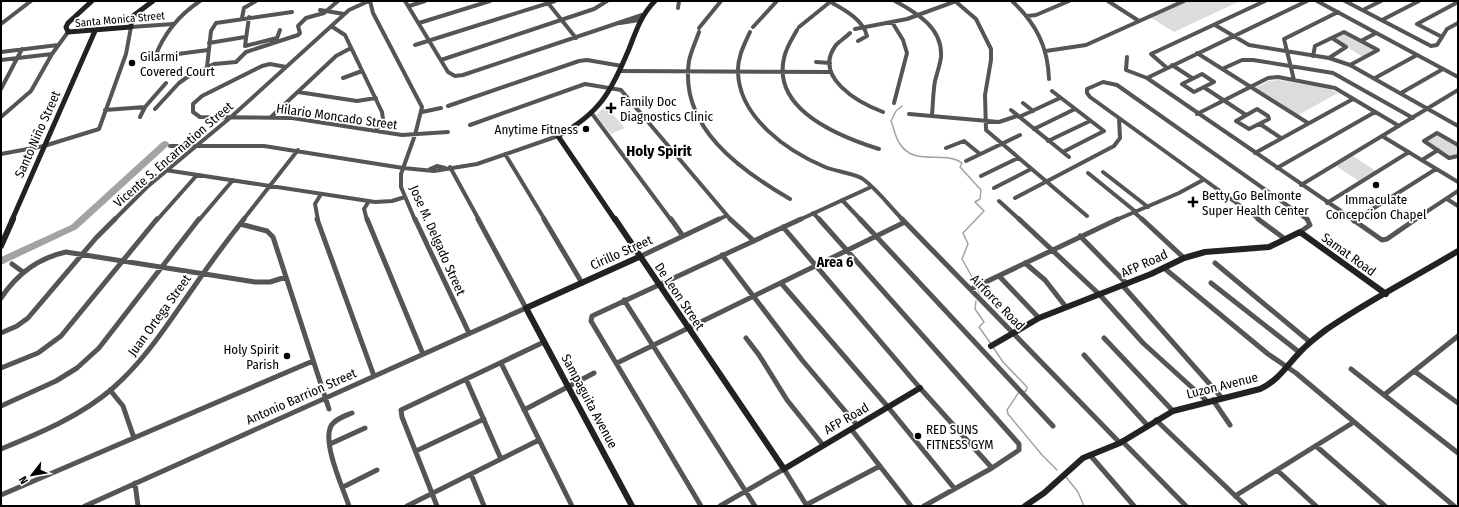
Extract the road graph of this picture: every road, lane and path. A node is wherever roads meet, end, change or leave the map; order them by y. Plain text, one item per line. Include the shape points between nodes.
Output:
1 (31, 1) edge
2 (92, 1) edge
3 (153, 1) edge
4 (198, 1) edge
5 (256, 1) edge
6 (338, 1) edge
7 (370, 1) edge
8 (406, 1) edge
9 (425, 1) edge
10 (490, 1) edge
11 (555, 1) edge
12 (608, 1) edge
13 (655, 1) edge
14 (679, 1) edge
15 (721, 1) edge
16 (777, 1) edge
17 (830, 1) edge
18 (895, 1) edge
19 (955, 1) edge
20 (1012, 1) edge
21 (1069, 1) edge
22 (1108, 1) edge
23 (1184, 1) edge
24 (1265, 1) edge
25 (1307, 1) edge
26 (1317, 1) edge
27 (1345, 1) edge
28 (1380, 1) edge
29 (1419, 1) edge
30 (1458, 2) edge
31 (548, 3) junction
32 (408, 6) junction
33 (678, 8) dead end
34 (320, 10) dead end
35 (1363, 10) junction
36 (326, 11) junction
37 (292, 12) dead end
38 (1338, 12) junction
39 (344, 14) junction
40 (642, 15) junction
41 (920, 15) junction
42 (1027, 16) junction
43 (249, 17) junction
44 (242, 18) junction
45 (562, 20) junction
46 (639, 20) junction
47 (1382, 20) junction
48 (1139, 21) junction
49 (892, 22) junction
50 (419, 23) junction
51 (620, 23) junction
52 (1, 24) edge
53 (173, 24) junction
54 (1215, 24) junction
55 (1457, 25) edge
56 (331, 26) junction
57 (131, 27) junction
58 (753, 27) dead end
59 (864, 28) junction
60 (855, 29) dead end
61 (280, 30) dead end
62 (95, 31) junction
63 (68, 32) junction
64 (750, 32) dead end
65 (850, 33) dead end
66 (1376, 33) junction
67 (1234, 36) junction
68 (245, 37) junction
69 (576, 38) junction
70 (1332, 38) junction
71 (1442, 38) junction
72 (430, 41) junction
73 (858, 41) dead end
74 (1361, 41) junction
75 (209, 43) junction
76 (58, 45) junction
77 (415, 45) dead end
78 (351, 48) junction
79 (22, 49) junction
80 (208, 50) junction
81 (1, 52) edge
82 (1046, 52) junction
83 (1287, 52) junction
84 (1197, 53) junction
85 (52, 54) junction
86 (1417, 55) junction
87 (1313, 56) junction
88 (1127, 57) dead end
89 (18, 58) junction
90 (1329, 58) junction
91 (1, 60) edge
92 (441, 60) junction
93 (816, 62) dead end
94 (830, 63) junction
95 (1290, 65) junction
96 (1350, 65) junction
97 (1172, 66) junction
98 (286, 67) junction
99 (207, 68) junction
100 (621, 68) junction
101 (1167, 68) junction
102 (1222, 69) junction
103 (1443, 69) junction
104 (362, 71) junction
105 (687, 71) junction
106 (738, 71) junction
107 (783, 72) junction
108 (831, 72) junction
109 (1458, 77) edge
110 (343, 78) dead end
111 (1146, 78) junction
112 (1192, 78) junction
113 (1375, 78) junction
114 (1049, 79) dead end
115 (6, 80) junction
116 (1294, 80) junction
117 (1, 81) edge
118 (166, 83) dead end
119 (612, 88) junction
120 (1205, 88) junction
121 (1251, 88) junction
122 (1, 89) edge
123 (1458, 90) edge
124 (298, 92) junction
125 (1052, 92) dead end
126 (1401, 93) junction
127 (376, 98) junction
128 (1060, 98) junction
129 (1353, 99) junction
130 (1225, 101) junction
131 (894, 103) dead end
132 (1022, 103) dead end
133 (448, 106) dead end
134 (145, 107) junction
135 (441, 108) dead end
136 (155, 109) dead end
137 (1075, 109) junction
138 (1427, 109) junction
139 (105, 110) junction
140 (1011, 110) dead end
141 (1033, 111) junction
142 (422, 112) junction
143 (883, 112) dead end
144 (1375, 112) junction
145 (909, 114) dead end
146 (1197, 114) junction
147 (592, 115) junction
148 (932, 115) junction
149 (1246, 115) junction
150 (271, 116) junction
151 (1018, 116) junction
152 (1, 117) edge
153 (140, 117) dead end
154 (231, 117) junction
155 (1118, 118) junction
156 (1413, 118) junction
157 (985, 120) junction
158 (1090, 121) junction
159 (1260, 124) junction
160 (1308, 124) junction
161 (470, 125) dead end
162 (1399, 126) junction
163 (1458, 126) edge
164 (1034, 129) junction
165 (376, 131) junction
166 (448, 132) dead end
167 (415, 135) junction
168 (1020, 135) dead end
169 (558, 136) junction
170 (1382, 136) junction
171 (1282, 138) junction
172 (1458, 138) edge
173 (1048, 141) junction
174 (1452, 141) junction
175 (1002, 144) junction
176 (1458, 145) edge
177 (44, 146) junction
178 (170, 146) dead end
179 (198, 146) junction
180 (946, 148) dead end
181 (298, 150) junction
182 (879, 150) dead end
183 (1438, 150) junction
184 (1063, 152) junction
185 (1409, 152) junction
186 (1255, 153) junction
187 (1, 154) edge
188 (505, 154) junction
189 (980, 154) junction
190 (1458, 156) edge
191 (1069, 157) dead end
192 (1018, 158) junction
193 (1422, 160) junction
194 (966, 161) dead end
195 (403, 168) junction
196 (447, 168) junction
197 (1277, 168) junction
198 (1031, 169) junction
199 (1436, 169) junction
200 (165, 170) junction
201 (1103, 172) dead end
202 (1088, 173) dead end
203 (197, 174) junction
204 (981, 176) dead end
205 (233, 180) junction
206 (1203, 180) junction
207 (1046, 182) junction
208 (1458, 182) edge
209 (1301, 185) junction
210 (270, 186) junction
211 (871, 187) junction
212 (994, 188) dead end
213 (1458, 191) edge
214 (321, 194) junction
215 (405, 197) junction
216 (1015, 198) dead end
217 (790, 199) dead end
218 (1447, 199) junction
219 (842, 200) junction
220 (369, 201) junction
221 (998, 201) dead end
222 (1327, 203) junction
223 (1458, 206) edge
224 (1148, 207) junction
225 (1135, 212) junction
226 (813, 213) junction
227 (726, 216) junction
228 (1087, 216) dead end
229 (1354, 221) junction
230 (905, 222) junction
231 (240, 224) junction
232 (783, 227) junction
233 (1300, 232) junction
234 (683, 236) junction
235 (876, 236) junction
236 (1080, 236) junction
237 (1285, 239) junction
238 (754, 241) junction
239 (1, 246) edge
240 (846, 250) junction
241 (1051, 250) junction
242 (1458, 252) edge
243 (84, 254) junction
244 (722, 255) junction
245 (639, 257) junction
246 (1184, 258) junction
247 (122, 261) junction
248 (1025, 263) junction
249 (12, 264) dead end
250 (1215, 264) dead end
251 (816, 265) junction
252 (163, 267) junction
253 (1164, 268) junction
254 (23, 272) junction
255 (203, 274) junction
256 (999, 276) junction
257 (286, 277) junction
258 (582, 283) junction
259 (781, 283) junction
260 (1211, 283) dead end
261 (658, 285) junction
262 (1125, 285) junction
263 (973, 288) junction
264 (1386, 294) junction
265 (755, 295) junction
266 (1100, 295) junction
267 (1, 298) edge
268 (624, 300) junction
269 (1066, 307) junction
270 (526, 308) junction
271 (1039, 318) junction
272 (688, 328) junction
273 (1, 333) edge
274 (469, 333) junction
275 (1013, 333) junction
276 (1458, 336) edge
277 (746, 338) dead end
278 (1104, 338) dead end
279 (544, 342) junction
280 (1310, 342) junction
281 (653, 345) junction
282 (991, 346) dead end
283 (1299, 352) junction
284 (423, 354) junction
285 (1084, 356) dead end
286 (313, 361) junction
287 (501, 363) junction
288 (617, 363) junction
289 (1287, 367) junction
290 (1, 368) edge
291 (1352, 369) dead end
292 (1414, 370) junction
293 (594, 373) dead end
294 (374, 376) junction
295 (466, 379) junction
296 (566, 388) junction
297 (920, 388) junction
298 (110, 390) junction
299 (1384, 395) junction
300 (325, 398) junction
301 (1222, 398) junction
302 (1211, 401) junction
303 (1458, 404) edge
304 (1, 406) edge
305 (888, 407) junction
306 (328, 409) dead end
307 (524, 410) junction
308 (1173, 411) junction
309 (352, 413) dead end
310 (484, 419) junction
311 (1156, 420) junction
312 (1354, 422) junction
313 (1230, 425) dead end
314 (1053, 426) dead end
315 (1148, 426) junction
316 (854, 427) junction
317 (365, 428) dead end
318 (134, 438) junction
319 (539, 440) junction
320 (1121, 442) junction
321 (330, 444) junction
322 (822, 445) junction
323 (1316, 446) junction
324 (1, 449) edge
325 (416, 452) junction
326 (1458, 454) edge
327 (1090, 455) junction
328 (501, 459) junction
329 (880, 466) junction
330 (992, 468) junction
331 (784, 469) junction
332 (377, 470) dead end
333 (1277, 470) junction
334 (471, 474) junction
335 (135, 483) junction
336 (343, 486) junction
337 (954, 488) junction
338 (745, 491) junction
339 (432, 494) junction
340 (1, 495) edge
341 (1235, 496) junction
342 (807, 505) edge
343 (85, 506) edge
344 (138, 506) edge
345 (349, 506) edge
346 (407, 506) edge
347 (437, 506) edge
348 (484, 506) edge
349 (572, 506) edge
350 (632, 506) edge
351 (701, 506) edge
352 (720, 506) edge
353 (755, 506) edge
354 (912, 506) edge
355 (924, 506) edge
356 (1025, 506) edge
357 (1134, 506) edge
358 (1186, 506) edge
359 (1246, 506) edge
360 (1316, 506) edge
361 (1385, 506) edge
362 (1454, 506) edge

1 - 52 street
2 - 63 main road via 68,23
3 - 57 main road via 133,16
4 - 53 street
5 - 44 street via 244,8
6 - 36 street
7 - 39 street, Vicente S. Encarnation Street via 355,6
7 - 142 street via 373,13 421,103
8 - 32 street
9 - 32 street
10 - 50 street
11 - 31 street
12 - 45 street via 594,9
13 - 40 main road
14 - 33 street
15 - 105 street via 699,30
16 - 58 street
17 - 59 street
17 - 107 street via 798,28 786,48
18 - 41 street
19 - 41 street
19 - 157 street via 976,19 991,49 985,95
20 - 42 street
21 - 42 street via 1036,15
22 - 48 street
23 - 48 street
24 - 54 street
25 - 67 street
26 - 38 street
27 - 35 street
28 - 35 street
29 - 47 street
30 - 71 street via 1417,24
31 - 45 street
31 - 72 street
32 - 50 street
34 - 36 street
35 - 47 street
36 - 39 street
36 - 99 street via 303,20 298,26 298,35 244,53 235,62 216,64
37 - 43 street
38 - 66 street
38 - 83 street via 1284,39
39 - 56 street, Vicente S. Encarnation Street
40 - 46 main road
40 - 51 street
41 - 49 street
41 - 148 street via 934,28 941,46 942,55 935,84
42 - 82 street via 1041,38
43 - 44 street
43 - 68 street
44 - 75 street via 216,23 212,28
45 - 69 street
45 - 92 street
46 - 51 street
46 - 100 main road
47 - 71 street via 1434,46
48 - 82 street via 1086,45
49 - 59 street
49 - 131 street via 903,40 907,53
50 - 72 street
51 - 69 street
53 - 57 street, Santa Monica Street
53 - 80 street via 157,49 155,57
54 - 67 street
54 - 101 street via 1151,54
55 - 71 street via 1447,29
56 - 78 street via 343,32
56 - 98 street, Vicente S. Encarnation Street
57 - 62 main road, Santa Monica Street
57 - 139 street via 126,54
59 - 60 street
59 - 73 street via 867,36
61 - 68 street via 277,38 245,46
62 - 63 main road, Santa Monica Street
62 - 177 main road, Santo Niño Street
63 - 76 street
64 - 106 street via 741,50
65 - 94 street via 834,48
66 - 74 street
66 - 86 street
67 - 83 street via 1249,44
67 - 84 street
68 - 75 street
69 - 92 street via 463,75 455,76 448,72
70 - 74 street via 1344,32
70 - 87 street via 1315,46
70 - 90 street via 1346,47
72 - 77 street
72 - 92 street
74 - 96 street via 1378,50
75 - 80 street
76 - 79 street
76 - 85 street
78 - 104 street
78 - 124 street via 336,56
79 - 81 street
79 - 89 street
80 - 99 street
82 - 114 street
83 - 87 street
83 - 95 street
84 - 97 street
84 - 102 street
85 - 89 street
85 - 152 street via 31,90
86 - 103 street
86 - 113 street
87 - 90 street
88 - 111 street via 1126,70
89 - 91 street
89 - 115 street
90 - 96 street
93 - 94 street
94 - 108 street
95 - 102 street via 1247,60
95 - 116 street
95 - 156 street via 1333,73
96 - 113 street
97 - 101 street
97 - 112 street
98 - 154 street, Vicente S. Encarnation Street
98 - 154 street, Hilario Moncado Street via 265,65 202,96 192,108 200,117
99 - 136 street via 181,81
100 - 105 street
100 - 119 main road
100 - 133 street via 587,60 579,61
101 - 111 street
102 - 121 street
103 - 109 street
103 - 126 street
104 - 110 street
104 - 127 street
105 - 106 street
105 - 217 street via 691,101 697,116 717,146 748,175
106 - 107 street
106 - 211 street, Airforce Road via 746,103 771,133 810,160 837,172 860,177
107 - 108 street
107 - 182 street via 792,96 814,120 847,139
108 - 143 street via 849,96
111 - 146 street
112 - 120 street via 1202,74 1214,82
112 - 120 street via 1182,85 1194,92
113 - 126 street
115 - 117 street
115 - 122 street
116 - 121 street via 1268,78
116 - 129 street via 1333,87
118 - 134 street
119 - 147 main road
119 - 161 street via 583,85
119 - 227 street via 624,92
120 - 130 street
121 - 130 street
121 - 160 street
123 - 138 street
124 - 127 street via 357,101
124 - 150 street
125 - 128 street
126 - 138 street
127 - 165 street via 383,119
128 - 137 street
128 - 141 street
129 - 144 street
129 - 160 street
130 - 146 street
130 - 149 street
132 - 141 street
134 - 139 street
134 - 153 street
135 - 142 street
137 - 158 street
137 - 164 street
138 - 156 street
138 - 163 street
139 - 177 street via 99,129
140 - 151 street
141 - 151 street
142 - 167 street, Jose M. Delgado Street
144 - 162 street
144 - 197 street
145 - 148 street
146 - 186 street
147 - 169 main road
147 - 234 street
148 - 157 street
149 - 159 street via 1236,121 1249,129
149 - 159 street via 1257,109 1268,116 1269,119
150 - 154 street, Hilario Moncado Street
150 - 165 street, Hilario Moncado Street
151 - 157 street via 1003,122
151 - 164 street
154 - 179 street, Vicente S. Encarnation Street
155 - 206 street
155 - 207 street via 1120,138 1117,144
155 - 233 street, AFP Road via 1087,93 1087,89 1103,82 1116,85 1311,223
156 - 162 street
157 - 175 street via 986,130
158 - 173 street
158 - 184 street via 1104,132
159 - 171 street
160 - 171 street
162 - 170 street
164 - 173 street
165 - 167 street, Hilario Moncado Street
166 - 167 street, Hilario Moncado Street
167 - 195 street, Jose M. Delgado Street
168 - 175 street
169 - 188 street
169 - 245 main road, De Leon Street
170 - 185 street
170 - 209 street
171 - 186 street
172 - 174 street
173 - 184 street
174 - 176 street
174 - 183 street via 1437,134 1424,141
175 - 189 street
175 - 192 street
177 - 187 street
177 - 239 main road, Santo Niño Street
178 - 179 street
179 - 181 street via 250,145
179 - 200 street, Vicente S. Encarnation Street
180 - 189 street via 964,141
181 - 195 street
181 - 210 street, Juan Ortega Street
183 - 190 street via 1452,159
183 - 193 street
184 - 191 street
185 - 193 street
185 - 222 street
186 - 197 street
188 - 196 street via 474,164
188 - 258 street
189 - 194 street
192 - 198 street
192 - 204 street
193 - 199 street
195 - 196 street via 436,171
195 - 215 street, Jose M. Delgado Street via 400,181
196 - 270 street
197 - 209 street
198 - 207 street
198 - 212 street
199 - 208 street
199 - 229 street
200 - 203 street
200 - 243 street, Vicente S. Encarnation Street via 110,223
201 - 224 street
202 - 225 street
203 - 205 street
203 - 247 street
205 - 210 street
205 - 252 street
206 - 224 street
206 - 237 street
207 - 216 street
207 - 228 street
209 - 222 street
210 - 214 street
210 - 231 street, Juan Ortega Street
211 - 219 street
211 - 230 street, Airforce Road
213 - 218 street
214 - 220 street
214 - 294 street via 316,204 316,216
215 - 220 street via 385,202
215 - 274 street, Jose M. Delgado Street
218 - 223 street
218 - 229 street via 1387,239 1382,240
219 - 226 street
219 - 235 street
220 - 284 street via 364,209 365,214
221 - 241 street
222 - 229 street
224 - 225 street
225 - 236 street
225 - 246 street
226 - 232 street
226 - 240 street
227 - 234 street, Cirillo Street
227 - 238 street
230 - 235 street
230 - 263 street, Airforce Road
231 - 255 street, Juan Ortega Street
231 - 257 street via 271,234
232 - 238 street
232 - 251 street
233 - 237 main road, AFP Road
233 - 264 main road, Samat Road
234 - 245 street, Cirillo Street
235 - 240 street
235 - 314 street
236 - 241 street
236 - 262 street
237 - 246 main road, AFP Road via 1265,247 1204,252
238 - 244 street
240 - 251 street
240 - 330 street via 1019,444 1016,452
241 - 248 street
241 - 266 street
242 - 264 main road, Luzon Avenue
243 - 247 street
243 - 254 street via 61,253
243 - 273 street, Vicente S. Encarnation Street via 28,318
244 - 261 street
244 - 265 street
245 - 258 main road, Cirillo Street
245 - 261 main road, De Leon Street
246 - 253 main road, AFP Road
247 - 252 street
247 - 290 street via 55,342 33,355
248 - 256 street
248 - 269 street via 1044,280
249 - 254 street
250 - 280 street
251 - 259 street
251 - 297 street
252 - 255 street
252 - 304 street via 87,360 56,381
253 - 262 main road, AFP Road
253 - 289 street
254 - 267 street
255 - 257 street via 263,282
255 - 298 street, Juan Ortega Street via 144,357
256 - 263 street
256 - 271 street
257 - 286 street
258 - 270 main road, Cirillo Street
259 - 265 street
259 - 305 street
260 - 283 street
261 - 268 street
261 - 272 main road, De Leon Street
262 - 266 main road, AFP Road
262 - 301 street
263 - 275 street, Airforce Road
264 - 280 main road, Luzon Avenue
265 - 272 street
265 - 316 street
266 - 269 main road, AFP Road
266 - 302 street via 1143,343
268 - 281 street
268 - 288 street via 592,316 591,321
269 - 271 main road, AFP Road
270 - 274 street, Antonio Barrion Street
270 - 279 main road, Sampaguita Avenue
271 - 275 main road, AFP Road
272 - 281 street
272 - 331 main road, De Leon Street
274 - 284 street, Antonio Barrion Street
275 - 282 main road, AFP Road
275 - 320 street, Airforce Road
276 - 292 street
277 - 322 street via 787,400
278 - 308 street
279 - 287 street
279 - 296 main road, Sampaguita Avenue
280 - 283 main road, Luzon Avenue
281 - 288 street
281 - 338 street
283 - 289 main road, Luzon Avenue
284 - 294 street, Antonio Barrion Street
285 - 315 street
286 - 300 street
286 - 318 street
287 - 295 street
287 - 307 street
288 - 351 street
289 - 301 main road, Luzon Avenue via 1278,379 1265,387
289 - 312 street
291 - 299 street
292 - 299 street
292 - 303 street
293 - 296 street
294 - 300 street, Antonio Barrion Street
295 - 310 street
295 - 325 street via 401,411
296 - 307 street
296 - 350 main road, Sampaguita Avenue
297 - 305 main road, AFP Road
297 - 330 street
298 - 318 street via 123,406
298 - 324 street, Juan Ortega Street via 63,421
299 - 326 street
300 - 306 street
300 - 335 street, Antonio Barrion Street
301 - 302 main road, Luzon Avenue
302 - 308 main road, Luzon Avenue
302 - 313 street
305 - 316 main road, AFP Road
305 - 337 street
307 - 319 street
308 - 311 main road, Luzon Avenue
309 - 321 street via 337,420 330,427
310 - 325 street
310 - 328 street
311 - 315 main road, Luzon Avenue
311 - 341 street
312 - 323 street
312 - 362 street
315 - 320 main road, Luzon Avenue
316 - 322 main road, AFP Road
316 - 329 street
317 - 321 street
318 - 340 street
319 - 328 street
319 - 349 street
320 - 327 main road, Luzon Avenue
320 - 358 street, Airforce Road
321 - 336 street
322 - 331 main road, AFP Road
323 - 333 street
323 - 361 street
325 - 339 street
327 - 356 main road, Luzon Avenue
327 - 357 street
328 - 334 street
329 - 342 street
329 - 354 street
330 - 337 street
331 - 338 street
331 - 342 street
332 - 336 street
333 - 341 street
333 - 360 street
334 - 339 street
334 - 348 street
335 - 343 street, Antonio Barrion Street
335 - 344 street
336 - 345 street
337 - 355 street
338 - 352 street
338 - 353 street
339 - 346 street
339 - 347 street
341 - 359 street

